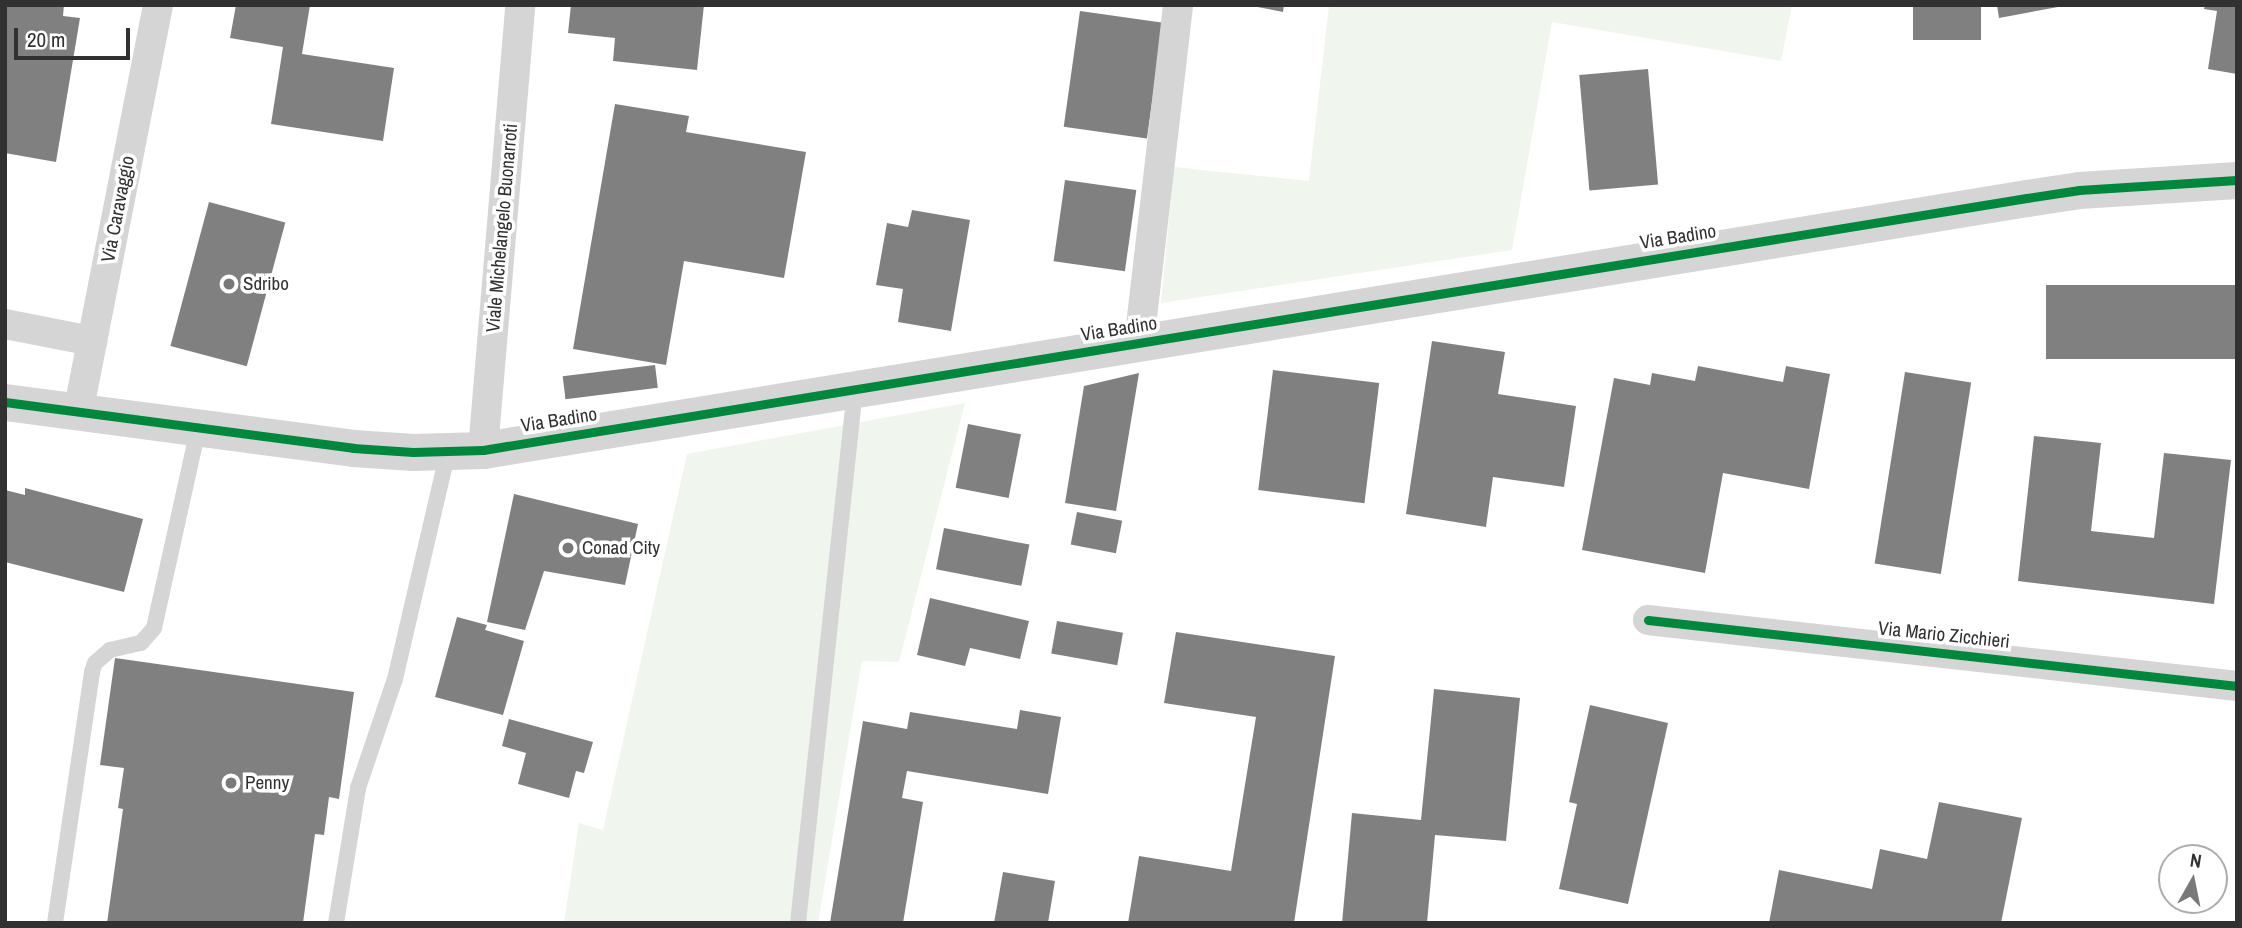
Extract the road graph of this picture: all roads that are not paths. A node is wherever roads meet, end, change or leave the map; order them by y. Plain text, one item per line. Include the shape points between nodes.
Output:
1 (158, 5) edge
2 (520, 5) edge
3 (1178, 5) edge
4 (2237, 180) edge
5 (5, 324) edge
6 (92, 341) junction
7 (1139, 343) junction
8 (855, 390) junction
9 (5, 402) edge
10 (78, 413) junction
11 (198, 430) junction
12 (466, 451) junction
13 (1648, 620) dead end
14 (2237, 686) edge
15 (55, 923) edge
16 (337, 923) edge
17 (798, 923) edge

1 - 6 street, Via Caravaggio
2 - 12 street, Viale Michelangelo Buonarroti
3 - 7 street
4 - 7 street, Via Badino via 2080,190
5 - 6 street
6 - 10 street, Via Caravaggio
7 - 8 street, Via Badino
8 - 12 street, Via Badino
8 - 17 lane
9 - 10 street, Via Badino
10 - 11 street, Via Badino
11 - 12 street, Via Badino via 374,450
11 - 15 lane via 154,628 141,643 110,650 92,672
12 - 16 lane via 358,788
13 - 14 street, Via Mario Zicchieri

